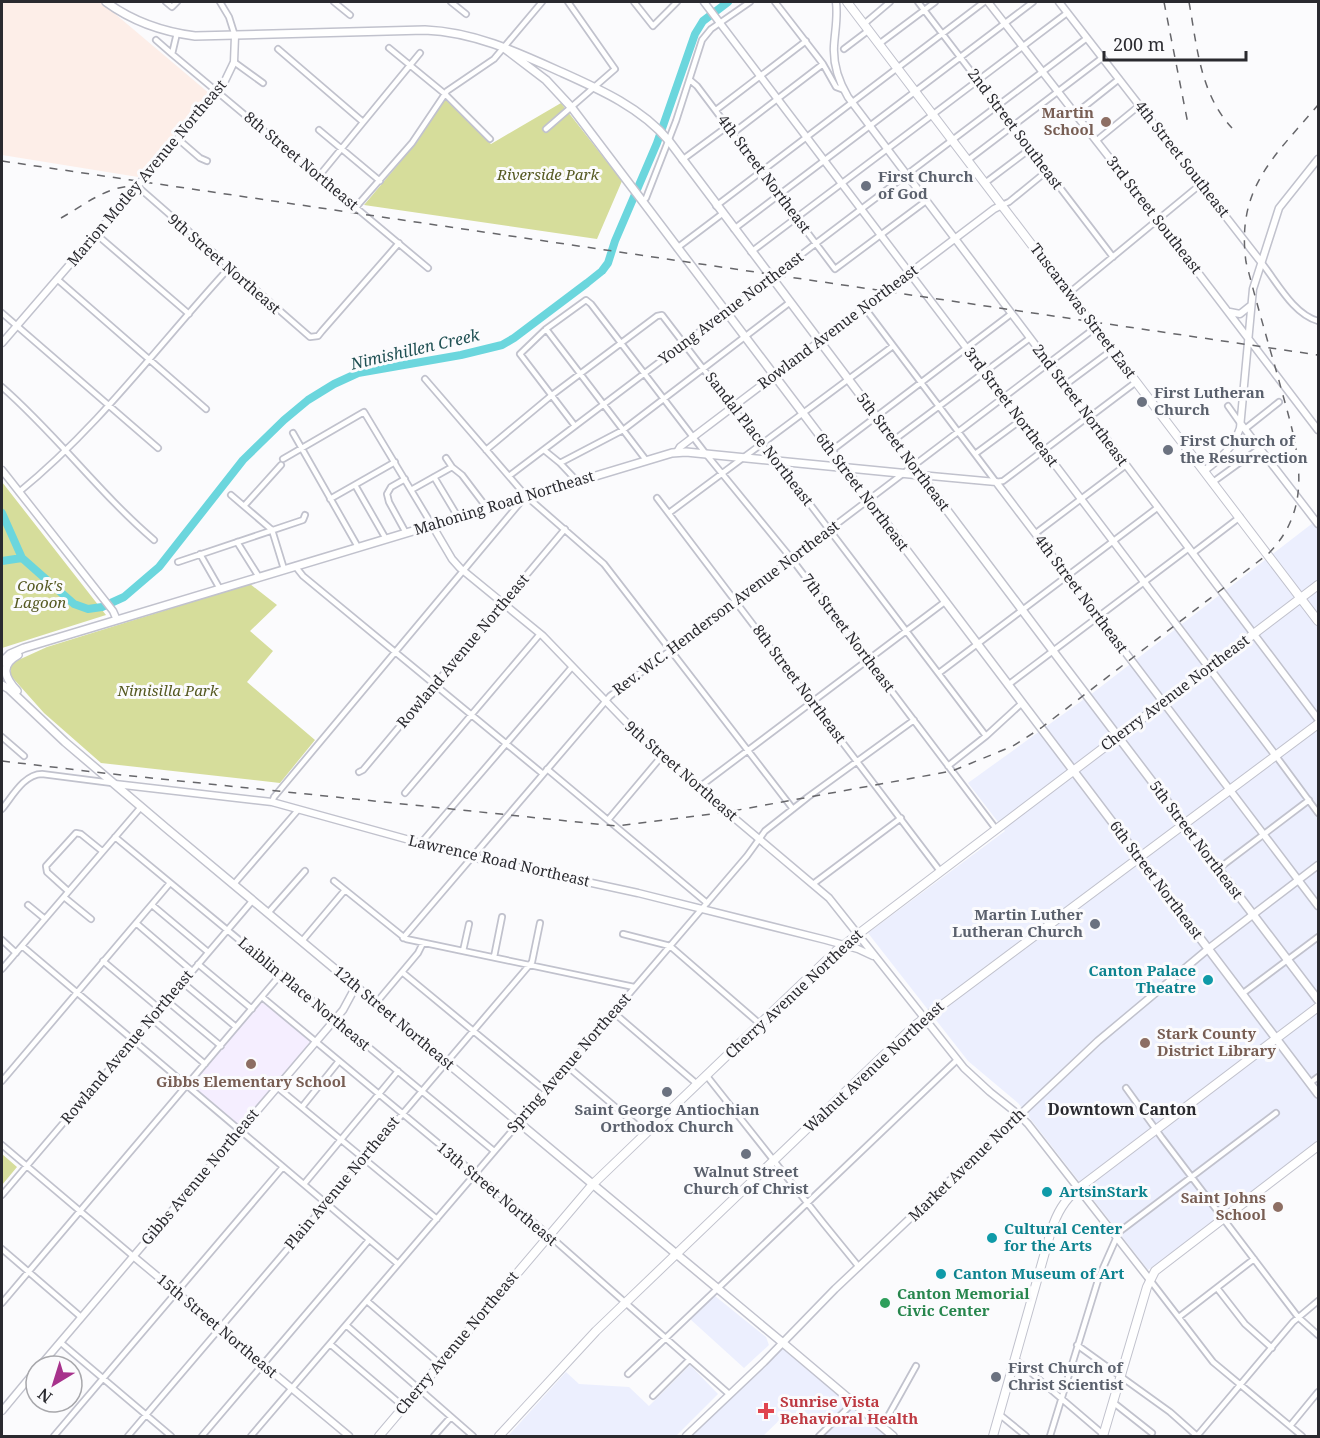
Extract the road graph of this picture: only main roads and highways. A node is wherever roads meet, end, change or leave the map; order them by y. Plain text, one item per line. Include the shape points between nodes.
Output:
1 (106, 2) edge
2 (848, 2) edge
3 (504, 48) junction
4 (843, 467) junction
5 (920, 475) junction
6 (1318, 585) edge
7 (1301, 598) junction
8 (1318, 621) edge
9 (48, 641) junction
10 (24, 648) junction
11 (2, 652) edge
12 (2, 662) edge
13 (2, 675) edge
14 (2, 685) edge
15 (9, 689) junction
16 (37, 716) junction
17 (1318, 724) edge
18 (1118, 736) junction
19 (1073, 770) junction
20 (1184, 825) junction
21 (1139, 857) junction
22 (1318, 1000) edge
23 (1318, 1007) edge
24 (1276, 1039) junction
25 (1318, 1094) edge
26 (1318, 1146) edge
27 (593, 1184) junction
28 (676, 1253) junction
29 (1104, 1436) edge
30 (379, 1437) edge
31 (499, 1437) edge
32 (893, 1437) edge
33 (993, 1437) edge

1 - 3 main road via 144,23 177,33 235,36 429,30 468,35
2 - 7 main road, Tuscarawas Street East
3 - 4 main road, 6th Street Northeast via 546,80 572,108
3 - 5 main road, 5th Street Northeast via 594,87 652,124
4 - 5 main road, Mahoning Road Northeast
4 - 9 main road, Mahoning Road Northeast via 677,452
4 - 19 main road, 6th Street Northeast
5 - 18 main road, 5th Street Northeast
6 - 7 main road, Cherry Avenue Northeast
7 - 8 main road, Tuscarawas Street East
7 - 18 main road, Cherry Avenue Northeast
9 - 10 main road, Mahoning Road Northeast
9 - 16 main road via 11,658 5,669 10,683
10 - 11 main road, Mahoning Road Northeast
10 - 12 main road, Mahoning Road Northeast
13 - 15 main road, 12th Street Northeast
14 - 15 main road, 12th Street Northeast
15 - 16 main road, 12th Street Northeast
16 - 27 main road, 12th Street Northeast
17 - 20 main road, Walnut Avenue Northeast
18 - 19 main road, Cherry Avenue Northeast
18 - 20 main road, 5th Street Northeast
19 - 21 main road, 6th Street Northeast
19 - 27 main road, Cherry Avenue Northeast via 844,945
20 - 21 main road, Walnut Avenue Northeast
20 - 22 main road, 5th Street Northeast
21 - 24 main road, 6th Street Northeast
21 - 28 main road, Walnut Avenue Northeast via 924,1018
23 - 24 main road
24 - 25 main road, 6th Street Northeast
24 - 33 main road via 1064,1202 1056,1217
26 - 29 main road via 1160,1266 1150,1280
27 - 28 main road, 12th Street Northeast
27 - 30 main road, Cherry Avenue Northeast
28 - 31 main road, Walnut Avenue Northeast via 573,1354
28 - 32 main road, 12th Street Northeast

